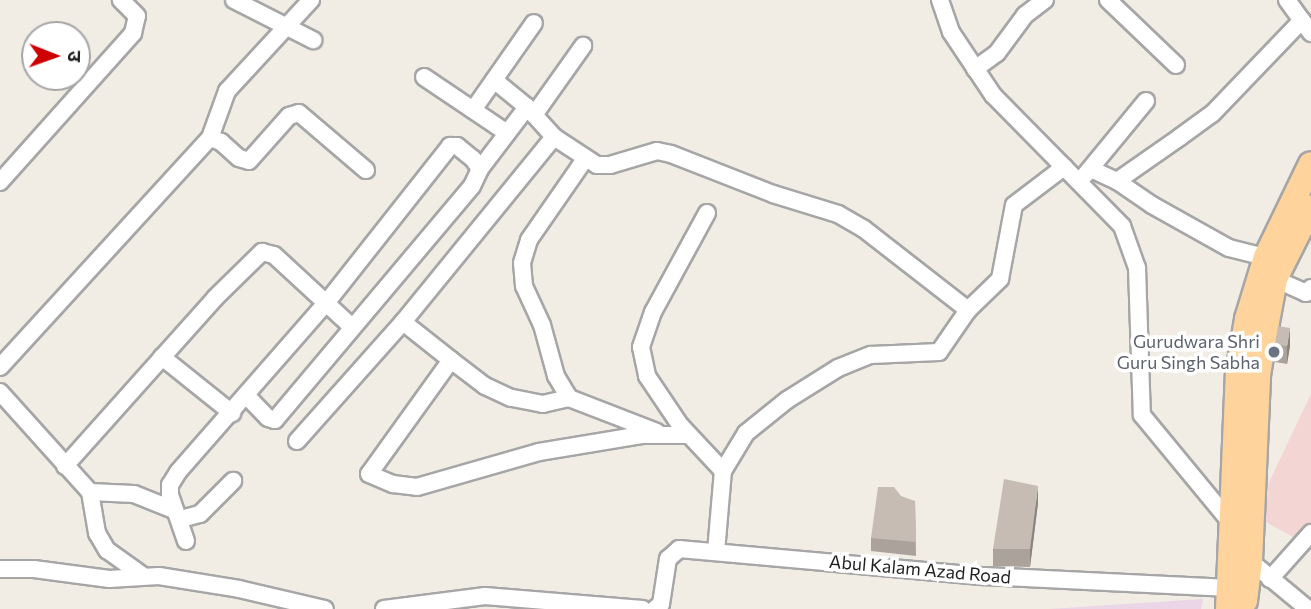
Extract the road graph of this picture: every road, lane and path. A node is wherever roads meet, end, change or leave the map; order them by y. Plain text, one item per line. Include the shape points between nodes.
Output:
1 (121, 0) edge
2 (234, 0) edge
3 (311, 0) edge
4 (940, 0) edge
5 (1045, 0) edge
6 (1108, 0) edge
7 (1287, 0) edge
8 (534, 23) dead end
9 (1307, 27) edge
10 (287, 28) junction
11 (313, 40) dead end
12 (583, 46) dead end
13 (1176, 65) dead end
14 (975, 69) junction
15 (424, 77) dead end
16 (494, 80) junction
17 (1146, 101) dead end
18 (473, 110) junction
19 (530, 111) junction
20 (507, 133) junction
21 (554, 137) junction
22 (210, 138) junction
23 (584, 159) junction
24 (1311, 164) edge
25 (1064, 167) junction
26 (480, 169) junction
27 (1091, 169) junction
28 (366, 170) dead end
29 (1117, 181) junction
30 (0, 182) edge
31 (1079, 183) junction
32 (1311, 207) edge
33 (707, 213) dead end
34 (1271, 268) junction
35 (1309, 293) edge
36 (327, 302) junction
37 (968, 310) junction
38 (403, 322) junction
39 (352, 327) junction
40 (162, 357) junction
41 (451, 360) junction
42 (0, 367) edge
43 (0, 392) edge
44 (247, 396) junction
45 (569, 398) junction
46 (232, 413) junction
47 (659, 433) junction
48 (688, 435) junction
49 (297, 441) dead end
50 (65, 466) junction
51 (723, 471) junction
52 (233, 481) dead end
53 (90, 492) junction
54 (177, 514) junction
55 (1242, 527) junction
56 (1311, 533) edge
57 (186, 541) dead end
58 (716, 552) junction
59 (1250, 561) junction
60 (0, 569) edge
61 (142, 575) junction
62 (1270, 579) junction
63 (1229, 598) edge
64 (1306, 608) edge
65 (325, 609) edge
66 (384, 609) edge
67 (642, 609) edge
68 (655, 609) edge
69 (1244, 609) edge

1 - 30 street via 136,16 133,33
2 - 10 street
3 - 10 street
4 - 14 street via 951,32
5 - 14 street via 1025,15 997,53
6 - 13 street
7 - 9 street
8 - 16 street
9 - 29 street via 1212,114
10 - 11 street
10 - 22 street via 227,91
12 - 19 street
14 - 25 street via 993,95
15 - 18 street
16 - 18 street
16 - 19 street
17 - 27 street
18 - 20 street
19 - 20 street
19 - 21 street
20 - 26 street
21 - 23 street
21 - 38 street
22 - 28 street via 249,161 289,116 299,113
22 - 42 street
23 - 37 street via 606,166 647,153 670,154 838,214
23 - 45 street via 529,240 522,273 556,376
24 - 34 main road
25 - 31 street
25 - 37 street via 1014,205 1000,279
26 - 36 street via 457,146 450,146
26 - 39 street via 451,212
27 - 29 street
27 - 31 street
29 - 34 street via 1152,205
31 - 55 street via 1122,226 1137,268 1142,415
32 - 34 main road
33 - 48 street via 653,312 641,347 647,376
34 - 35 street
34 - 55 main road
36 - 39 street
36 - 40 street via 274,255 262,252
36 - 44 street
37 - 51 street via 939,352 871,355 838,368 787,400 746,433
38 - 41 street
38 - 49 street
39 - 44 street via 275,420
40 - 46 street
40 - 50 street
41 - 45 street via 485,386 511,398 543,404
41 - 47 street via 369,474 416,487 539,452
43 - 50 street
44 - 46 street
45 - 47 street
46 - 54 street via 170,485
47 - 48 street
48 - 51 street
50 - 53 street
51 - 58 street
52 - 54 street via 200,514
53 - 54 street via 134,494
53 - 61 street via 100,541
54 - 57 street
55 - 59 main road
55 - 63 main road
56 - 62 street
58 - 63 street, Abul Kalam Azad Road
58 - 68 street, Abul Kalam Azad Road via 690,549 671,553 661,604
59 - 62 street
59 - 69 main road
60 - 61 street via 109,579
61 - 65 street via 218,585
62 - 64 street
66 - 67 street via 485,596

